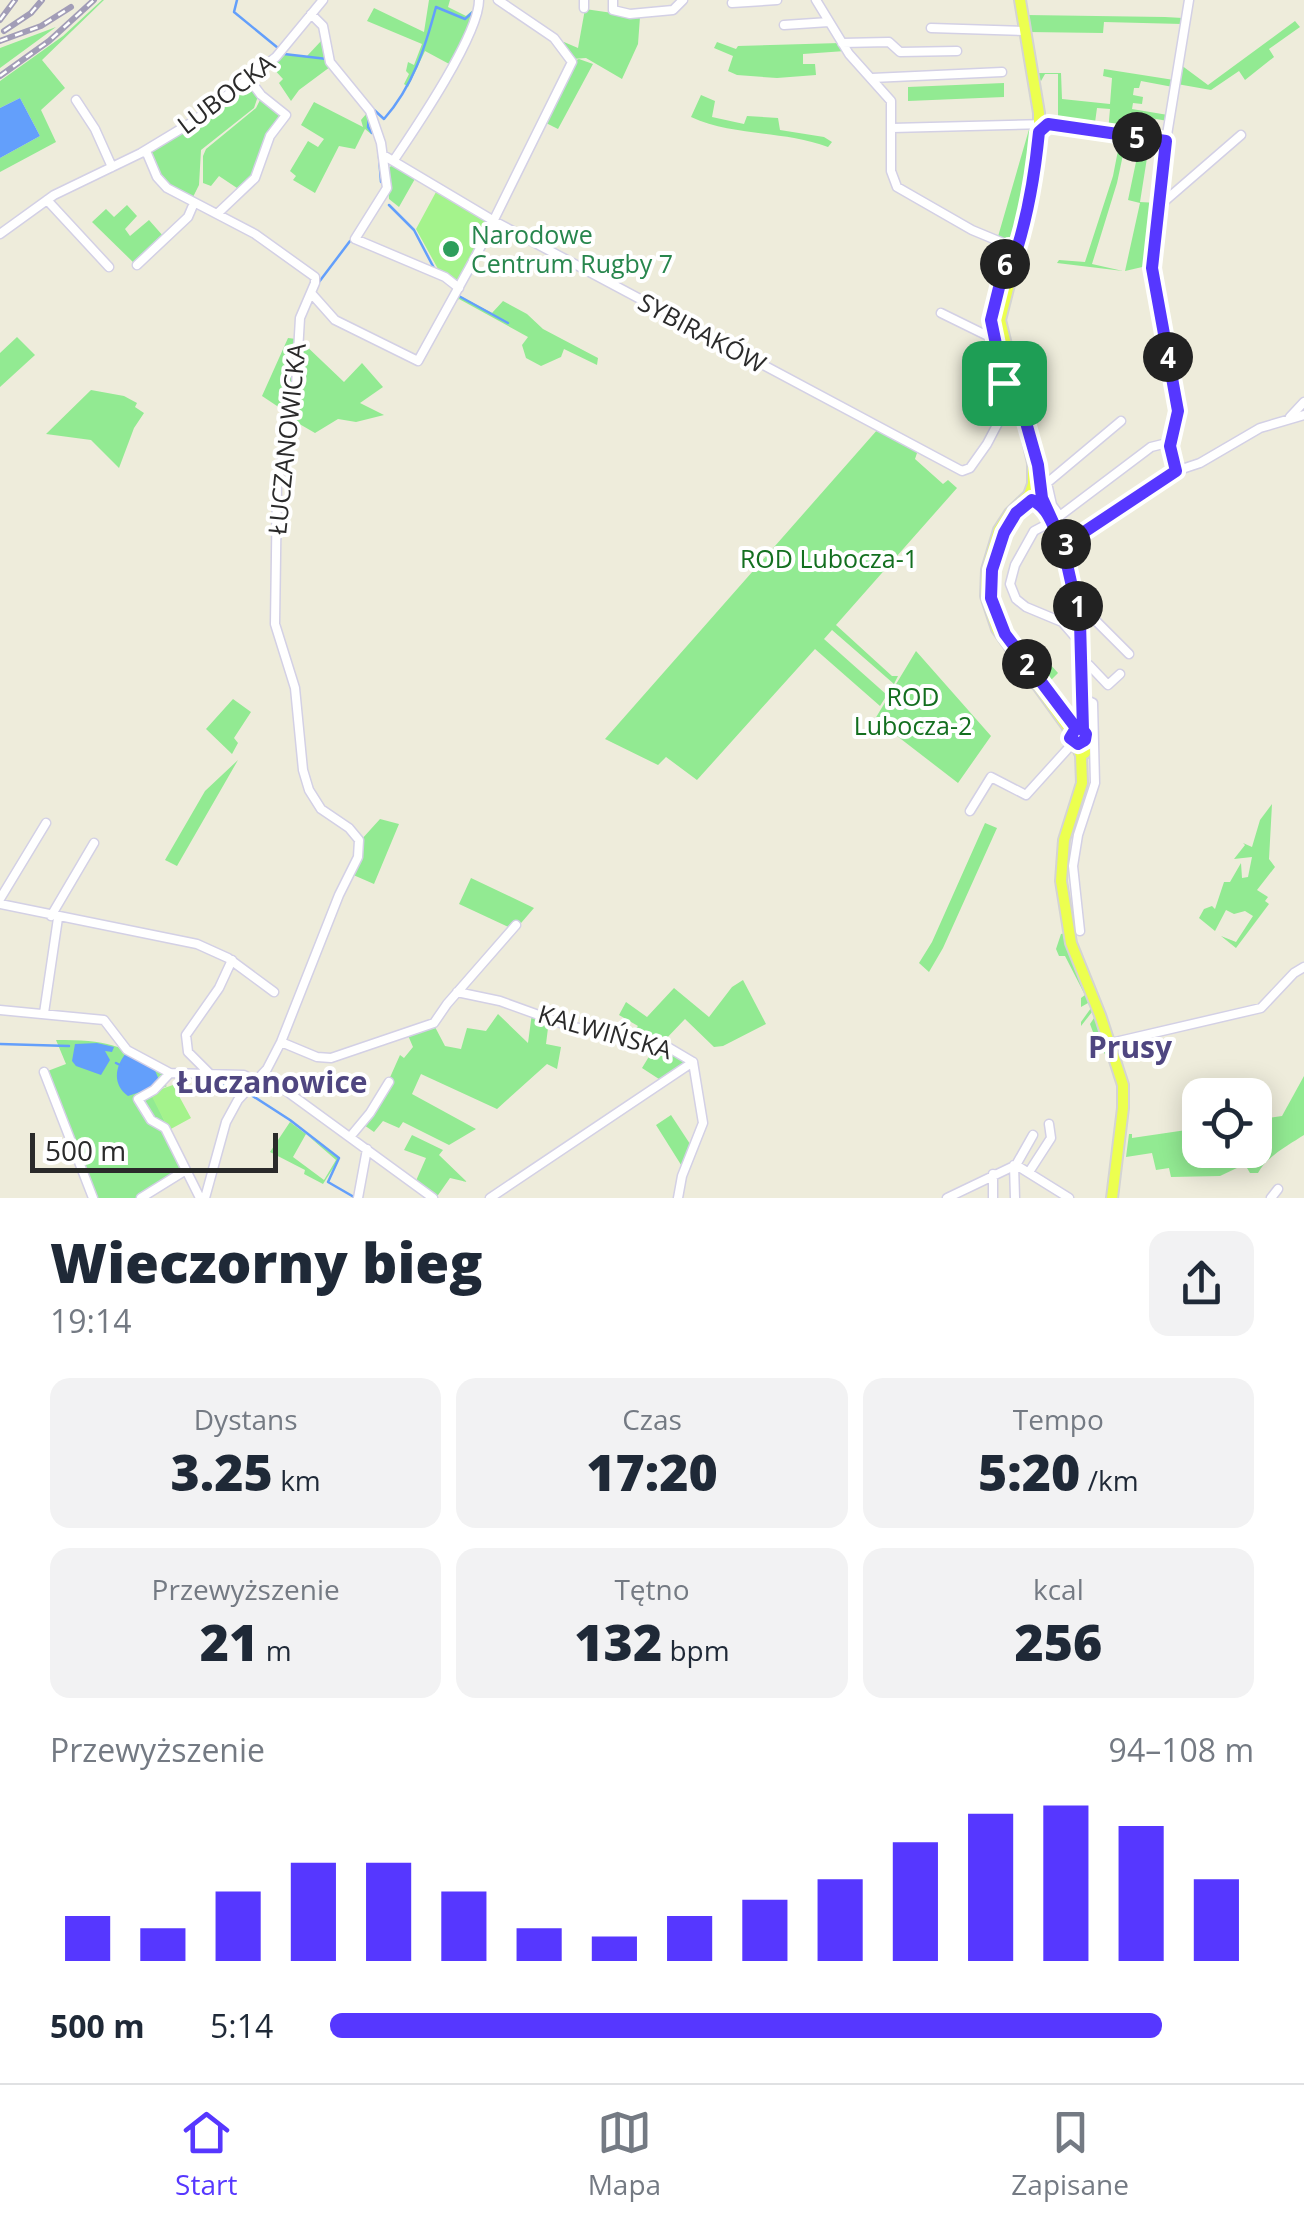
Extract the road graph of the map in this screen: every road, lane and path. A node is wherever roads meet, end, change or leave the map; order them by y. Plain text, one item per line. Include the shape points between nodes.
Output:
1 (323, 0) edge
2 (479, 0) edge
3 (498, 0) edge
4 (613, 0) edge
5 (642, 0) edge
6 (682, 0) edge
7 (777, 0) edge
8 (816, 0) edge
9 (1020, 0) edge
10 (1189, 0) edge
11 (732, 3) dead end
12 (642, 13) junction
13 (311, 14) junction
14 (830, 22) junction
15 (784, 25) dead end
16 (932, 28) dead end
17 (1025, 30) junction
18 (842, 43) junction
19 (957, 51) dead end
20 (1002, 72) dead end
21 (870, 78) junction
22 (249, 79) junction
23 (76, 100) dead end
24 (1042, 127) junction
25 (892, 128) junction
26 (1241, 134) dead end
27 (1166, 141) junction
28 (146, 151) junction
29 (383, 154) junction
30 (394, 160) junction
31 (112, 167) junction
32 (47, 200) junction
33 (194, 203) junction
34 (1159, 206) junction
35 (217, 214) junction
36 (494, 221) junction
37 (0, 234) edge
38 (1013, 248) junction
39 (137, 265) dead end
40 (110, 267) dead end
41 (458, 288) junction
42 (311, 293) junction
43 (941, 313) dead end
44 (994, 339) junction
45 (1009, 382) junction
46 (1304, 402) edge
47 (1304, 415) edge
48 (1288, 419) junction
49 (1121, 421) dead end
50 (1171, 442) junction
51 (1176, 471) junction
52 (1035, 495) junction
53 (1054, 517) junction
54 (1062, 542) junction
55 (1080, 616) junction
56 (1082, 644) junction
57 (1129, 654) dead end
58 (1082, 663) junction
59 (1120, 674) dead end
60 (1083, 698) junction
61 (1078, 733) junction
62 (970, 811) dead end
63 (46, 823) dead end
64 (94, 843) dead end
65 (0, 901) edge
66 (54, 917) junction
67 (516, 925) dead end
68 (1080, 930) dead end
69 (232, 960) junction
70 (1304, 967) edge
71 (274, 992) dead end
72 (457, 992) junction
73 (0, 1010) edge
74 (44, 1013) junction
75 (281, 1042) junction
76 (1115, 1042) junction
77 (188, 1052) junction
78 (694, 1062) junction
79 (44, 1072) dead end
80 (172, 1073) junction
81 (211, 1075) junction
82 (259, 1078) junction
83 (388, 1082) dead end
84 (1049, 1124) dead end
85 (1033, 1135) dead end
86 (350, 1137) junction
87 (367, 1149) junction
88 (1015, 1165) junction
89 (186, 1170) junction
90 (1029, 1172) junction
91 (993, 1174) junction
92 (1278, 1189) dead end
93 (93, 1198) edge
94 (141, 1198) edge
95 (202, 1198) edge
96 (358, 1198) edge
97 (433, 1198) edge
98 (490, 1198) edge
99 (678, 1198) edge
100 (947, 1198) edge
101 (993, 1198) edge
102 (1014, 1198) edge
103 (1070, 1198) edge
104 (1114, 1198) edge
105 (1271, 1198) edge

1 - 13 street, LUBOCKA
2 - 30 street via 438,93
3 - 36 street via 554,38 572,62
4 - 12 street via 613,10
5 - 12 street
6 - 12 street via 673,10
7 - 11 street
8 - 14 street
9 - 17 main road
10 - 27 street
13 - 22 street, LUBOCKA
13 - 29 street via 322,26 329,59 370,111
14 - 15 street
14 - 18 street
16 - 17 street
17 - 24 main road
18 - 19 street
18 - 21 street
20 - 21 street
21 - 25 street via 892,101
22 - 28 street, LUBOCKA
22 - 35 street via 286,115 270,136 255,178
23 - 31 street
24 - 25 street
24 - 27 street
24 - 38 main road via 1034,186
25 - 38 street via 897,188
26 - 34 street
27 - 34 street
28 - 31 street, LUBOCKA
28 - 33 street via 162,184
29 - 30 street, SYBIRAKÓW
29 - 41 street via 385,193 355,239
30 - 36 street, SYBIRAKÓW
31 - 32 street, LUBOCKA
32 - 37 street, LUBOCKA
32 - 40 street
33 - 35 street
33 - 39 street via 188,217
34 - 50 street via 1152,268 1178,411
35 - 42 street via 310,271 316,279
36 - 41 street
36 - 45 street, SYBIRAKÓW via 962,470 996,429
38 - 44 street via 992,310
38 - 45 main road via 1000,320
41 - 42 street via 418,360 335,320
42 - 75 street, ŁUCZANOWICKA via 299,321 296,386 277,486 275,624 296,688 308,790 359,840 358,857
43 - 44 street
44 - 45 street
45 - 52 main road via 1018,396
46 - 48 street
47 - 48 street
48 - 51 street
49 - 53 street via 1047,483
50 - 51 street
50 - 53 street via 1151,447
51 - 54 street
52 - 53 street
52 - 61 main road via 1004,533 991,598 1005,634
53 - 54 street
53 - 56 street via 1034,531 1010,588 1021,604 1062,622
54 - 55 street
55 - 56 street
55 - 57 street via 1088,613
56 - 58 street
58 - 59 street via 1108,685
58 - 60 street
60 - 61 street
60 - 68 street via 1093,703 1095,772 1074,857
61 - 62 street via 1026,795 990,777
61 - 76 main road via 1087,778 1067,854 1068,907 1078,952
61 - 104 main road via 1082,774 1062,852 1062,895 1073,950 1123,1084
63 - 65 street
64 - 66 street
65 - 66 street
66 - 69 street via 186,941
66 - 74 street
67 - 72 street
69 - 71 street
69 - 77 street via 188,1029
70 - 76 street via 1263,1007
72 - 75 street via 434,1022 336,1058 317,1058
72 - 78 street, KALWIŃSKA via 666,1046
73 - 74 street
74 - 80 street via 104,1020 126,1050
75 - 82 street, ŁUCZANOWICKA
76 - 104 main road via 1128,1098
77 - 80 street
77 - 81 street
78 - 98 street
78 - 99 street via 703,1123
79 - 93 street
80 - 81 street
80 - 89 street via 138,1096 165,1128
81 - 82 street
82 - 86 street
82 - 95 street, ŁUCZANOWICKA via 232,1109
83 - 86 street
84 - 90 street via 1050,1138
85 - 88 street
86 - 87 street
87 - 96 street
87 - 97 street
88 - 90 street
88 - 91 street
88 - 102 street
89 - 94 street
89 - 95 street
90 - 103 street
91 - 100 street
91 - 101 street
92 - 105 street

